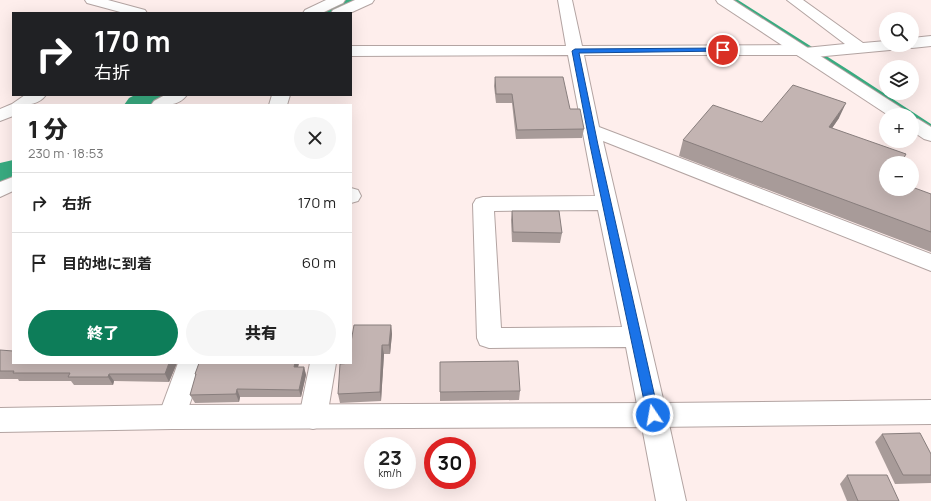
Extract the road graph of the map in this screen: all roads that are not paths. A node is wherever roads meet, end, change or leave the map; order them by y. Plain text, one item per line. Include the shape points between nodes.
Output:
1 (92, 0) edge
2 (338, 0) edge
3 (367, 0) edge
4 (565, 0) edge
5 (723, 0) edge
6 (794, 0) edge
7 (136, 12) edge
8 (312, 12) edge
9 (340, 12) edge
10 (931, 41) edge
11 (919, 42) edge
12 (879, 46) edge
13 (860, 48) junction
14 (352, 51) edge
15 (575, 51) junction
16 (803, 52) junction
17 (35, 96) edge
18 (176, 96) edge
19 (22, 104) edge
20 (162, 104) edge
21 (889, 108) edge
22 (12, 110) edge
23 (0, 116) edge
24 (919, 127) edge
25 (591, 130) junction
26 (931, 135) edge
27 (12, 184) edge
28 (0, 190) edge
29 (607, 203) junction
30 (931, 263) edge
31 (636, 337) junction
32 (191, 364) edge
33 (323, 364) edge
34 (931, 412) edge
35 (653, 415) junction
36 (172, 417) junction
37 (313, 417) junction
38 (0, 420) edge
39 (671, 501) edge

1 - 7 street
2 - 8 street
3 - 9 street
4 - 15 street
5 - 16 street
6 - 13 street
10 - 11 street
12 - 13 street
13 - 16 street
14 - 15 street
15 - 16 street
15 - 25 street
16 - 21 street
17 - 19 street
18 - 20 street
22 - 23 street
24 - 26 street
25 - 29 street
25 - 30 street
27 - 28 street
29 - 31 street
29 - 31 street via 484,204 489,338
31 - 35 street
32 - 36 street
33 - 37 street
34 - 35 street
35 - 37 street
35 - 39 street
36 - 37 street
36 - 38 street

